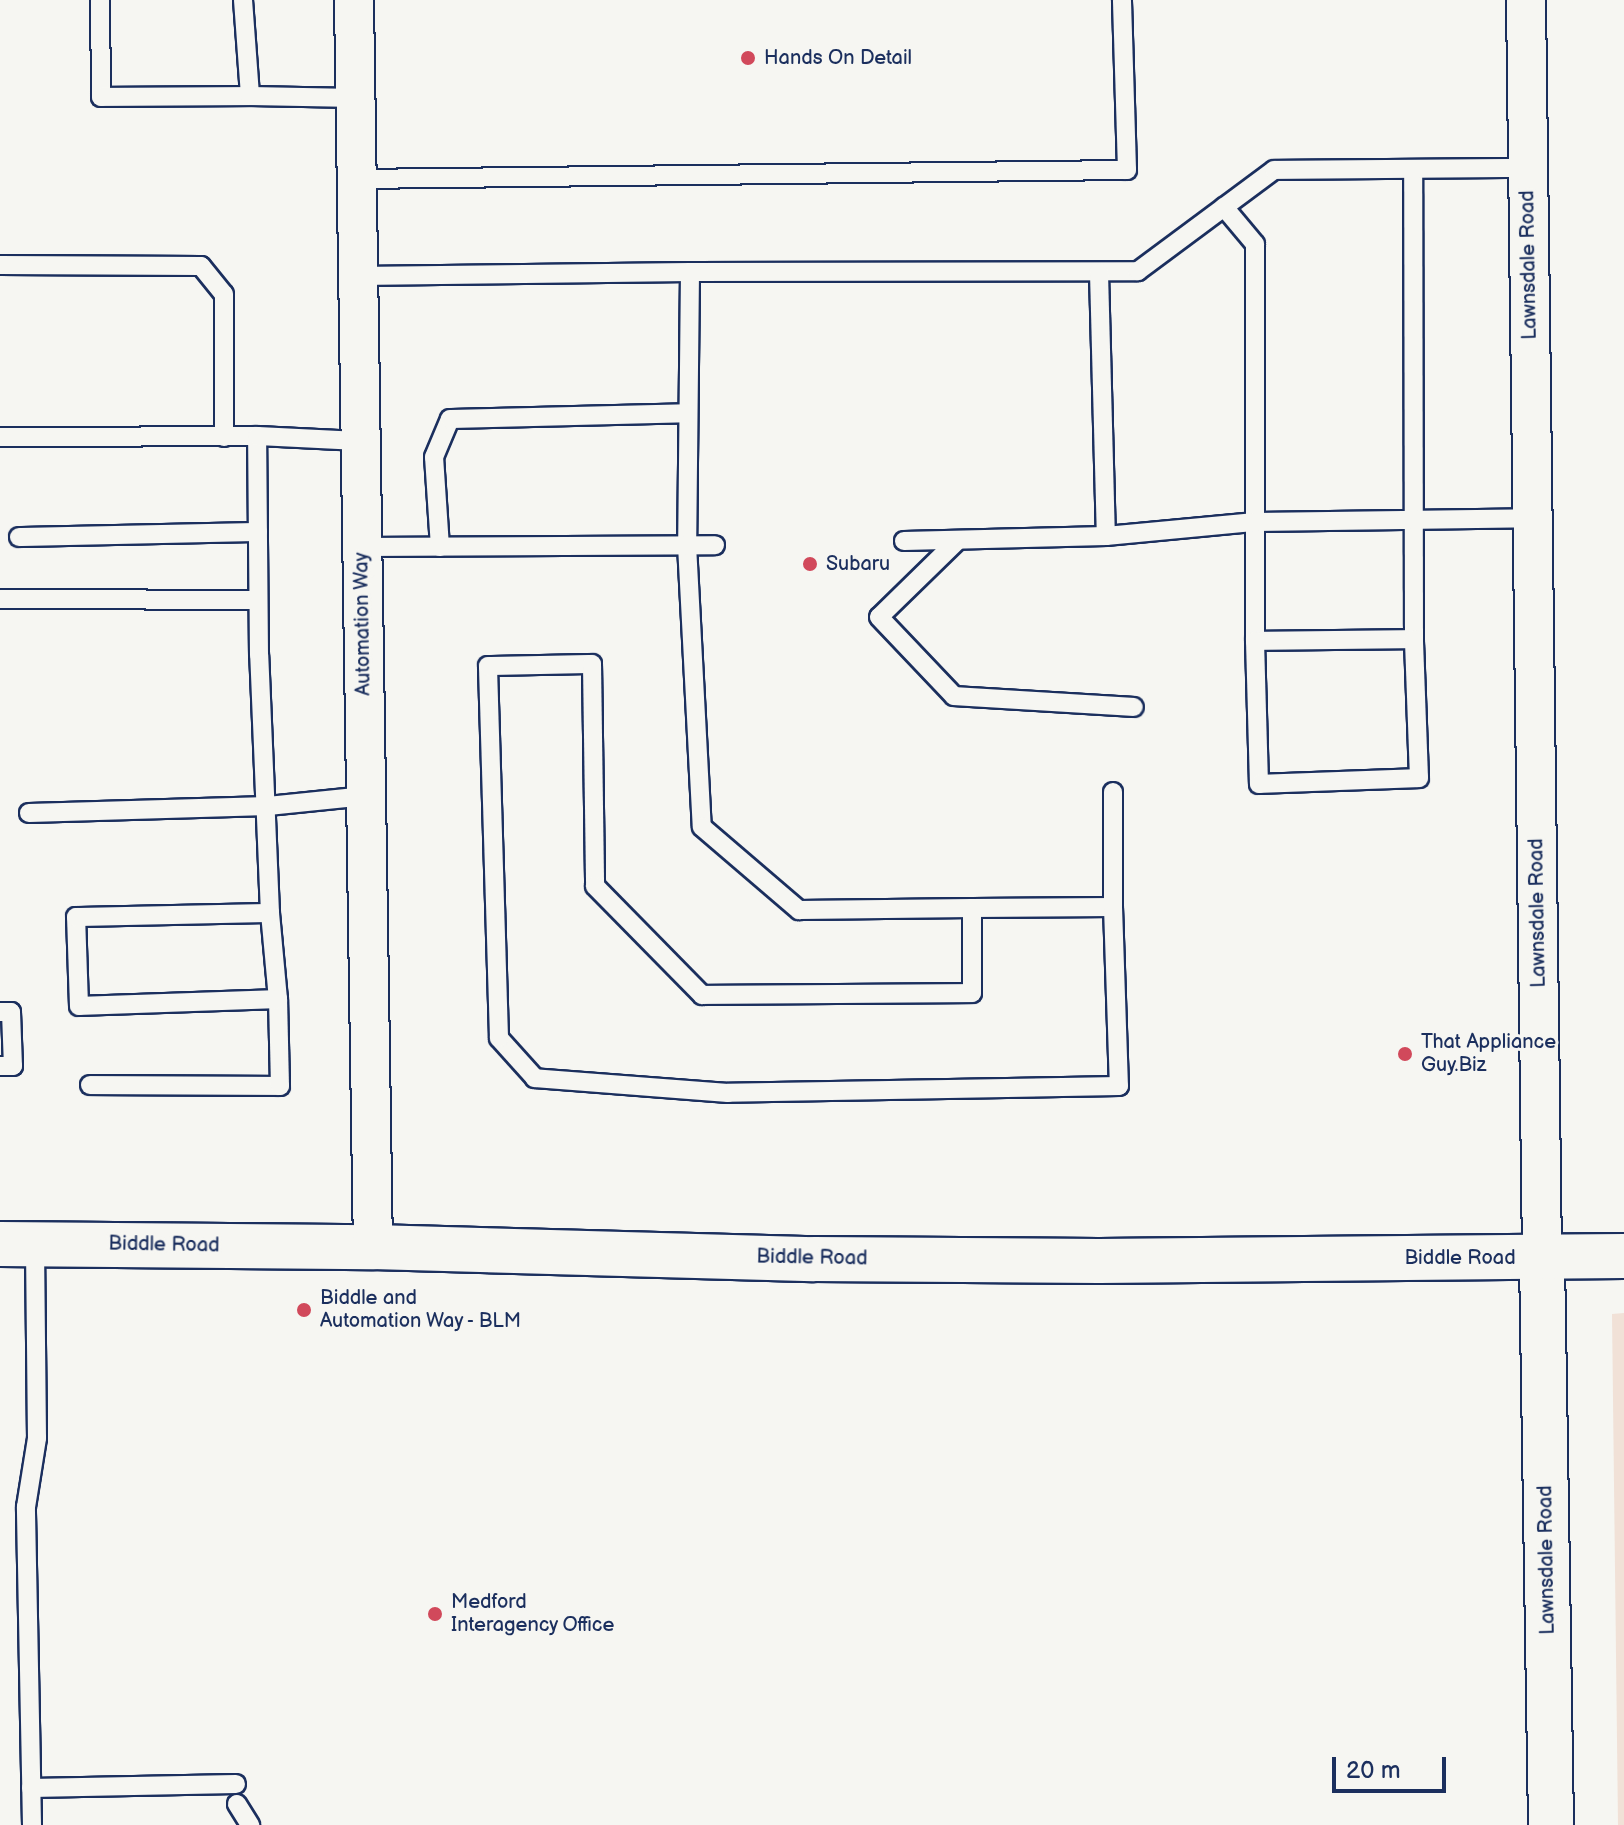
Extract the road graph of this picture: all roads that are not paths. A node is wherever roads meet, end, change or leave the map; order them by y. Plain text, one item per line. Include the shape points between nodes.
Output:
1 (100, 0) edge
2 (243, 0) edge
3 (354, 0) edge
4 (1122, 0) edge
5 (1526, 0) edge
6 (250, 96) junction
7 (356, 98) junction
8 (1528, 168) junction
9 (1413, 169) junction
10 (356, 179) junction
11 (1224, 207) junction
12 (0, 265) edge
13 (690, 272) junction
14 (1099, 273) junction
15 (358, 276) junction
16 (688, 413) junction
17 (257, 436) junction
18 (0, 437) edge
19 (224, 437) junction
20 (360, 441) junction
21 (1532, 518) junction
22 (1255, 522) junction
23 (1411, 522) junction
24 (258, 532) junction
25 (1106, 536) junction
26 (19, 537) dead end
27 (958, 540) junction
28 (904, 541) dead end
29 (687, 545) junction
30 (715, 545) dead end
31 (362, 547) junction
32 (440, 547) junction
33 (0, 599) edge
34 (258, 600) junction
35 (1414, 639) junction
36 (1255, 641) junction
37 (1134, 707) dead end
38 (1113, 792) dead end
39 (365, 796) junction
40 (268, 806) junction
41 (29, 813) dead end
42 (1113, 907) junction
43 (972, 908) junction
44 (270, 913) junction
45 (278, 999) junction
46 (0, 1012) edge
47 (0, 1066) edge
48 (90, 1085) dead end
49 (18, 1243) edge
50 (373, 1247) junction
51 (1624, 1256) edge
52 (1542, 1258) junction
53 (236, 1784) dead end
54 (31, 1788) junction
55 (237, 1804) dead end
56 (32, 1825) edge
57 (250, 1825) edge
58 (1551, 1825) edge

1 - 6 lane via 101,97
2 - 6 lane
3 - 7 street, Automation Way
4 - 10 lane via 1127,170
5 - 8 street, Lawnsdale Road
6 - 7 lane
7 - 10 street, Automation Way
8 - 9 lane
8 - 21 street, Lawnsdale Road
9 - 11 lane via 1274,170
9 - 23 lane
10 - 15 street, Automation Way
11 - 14 lane via 1138,271
11 - 22 lane via 1255,244
12 - 19 lane via 201,266 224,294
13 - 14 lane
13 - 15 lane
13 - 16 lane
14 - 25 lane
15 - 20 street, Automation Way
16 - 29 lane
16 - 32 lane via 450,419 434,457
17 - 19 lane
17 - 20 lane
17 - 24 lane
18 - 19 lane
20 - 31 street, Automation Way
21 - 23 lane
21 - 52 street, Lawnsdale Road
22 - 23 lane
22 - 25 lane
22 - 36 lane
23 - 35 lane
24 - 26 lane
24 - 34 lane
25 - 27 lane
27 - 28 lane
27 - 37 lane via 879,617 954,696
29 - 30 lane
29 - 32 lane
29 - 43 lane via 702,827 799,910
31 - 32 lane
31 - 39 street, Automation Way
33 - 34 lane
34 - 40 lane
35 - 36 lane
35 - 36 lane via 1419,778 1259,784
38 - 42 lane
39 - 40 lane
39 - 50 street, Automation Way
40 - 41 lane
40 - 44 lane
42 - 43 lane
42 - 43 lane via 1119,1086 728,1093 535,1078 499,1038 488,666 592,664 595,886 702,995 972,993
44 - 45 lane
44 - 45 lane via 76,917 79,1006
45 - 48 lane via 280,1086
46 - 47 lane via 11,1012 13,1066
49 - 50 main road, Biddle Road
49 - 54 lane via 37,1438 26,1507
50 - 52 main road, Biddle Road via 830,1259
51 - 52 main road, Biddle Road
52 - 58 main road, Lawnsdale Road
53 - 54 lane
54 - 56 lane
55 - 57 lane

